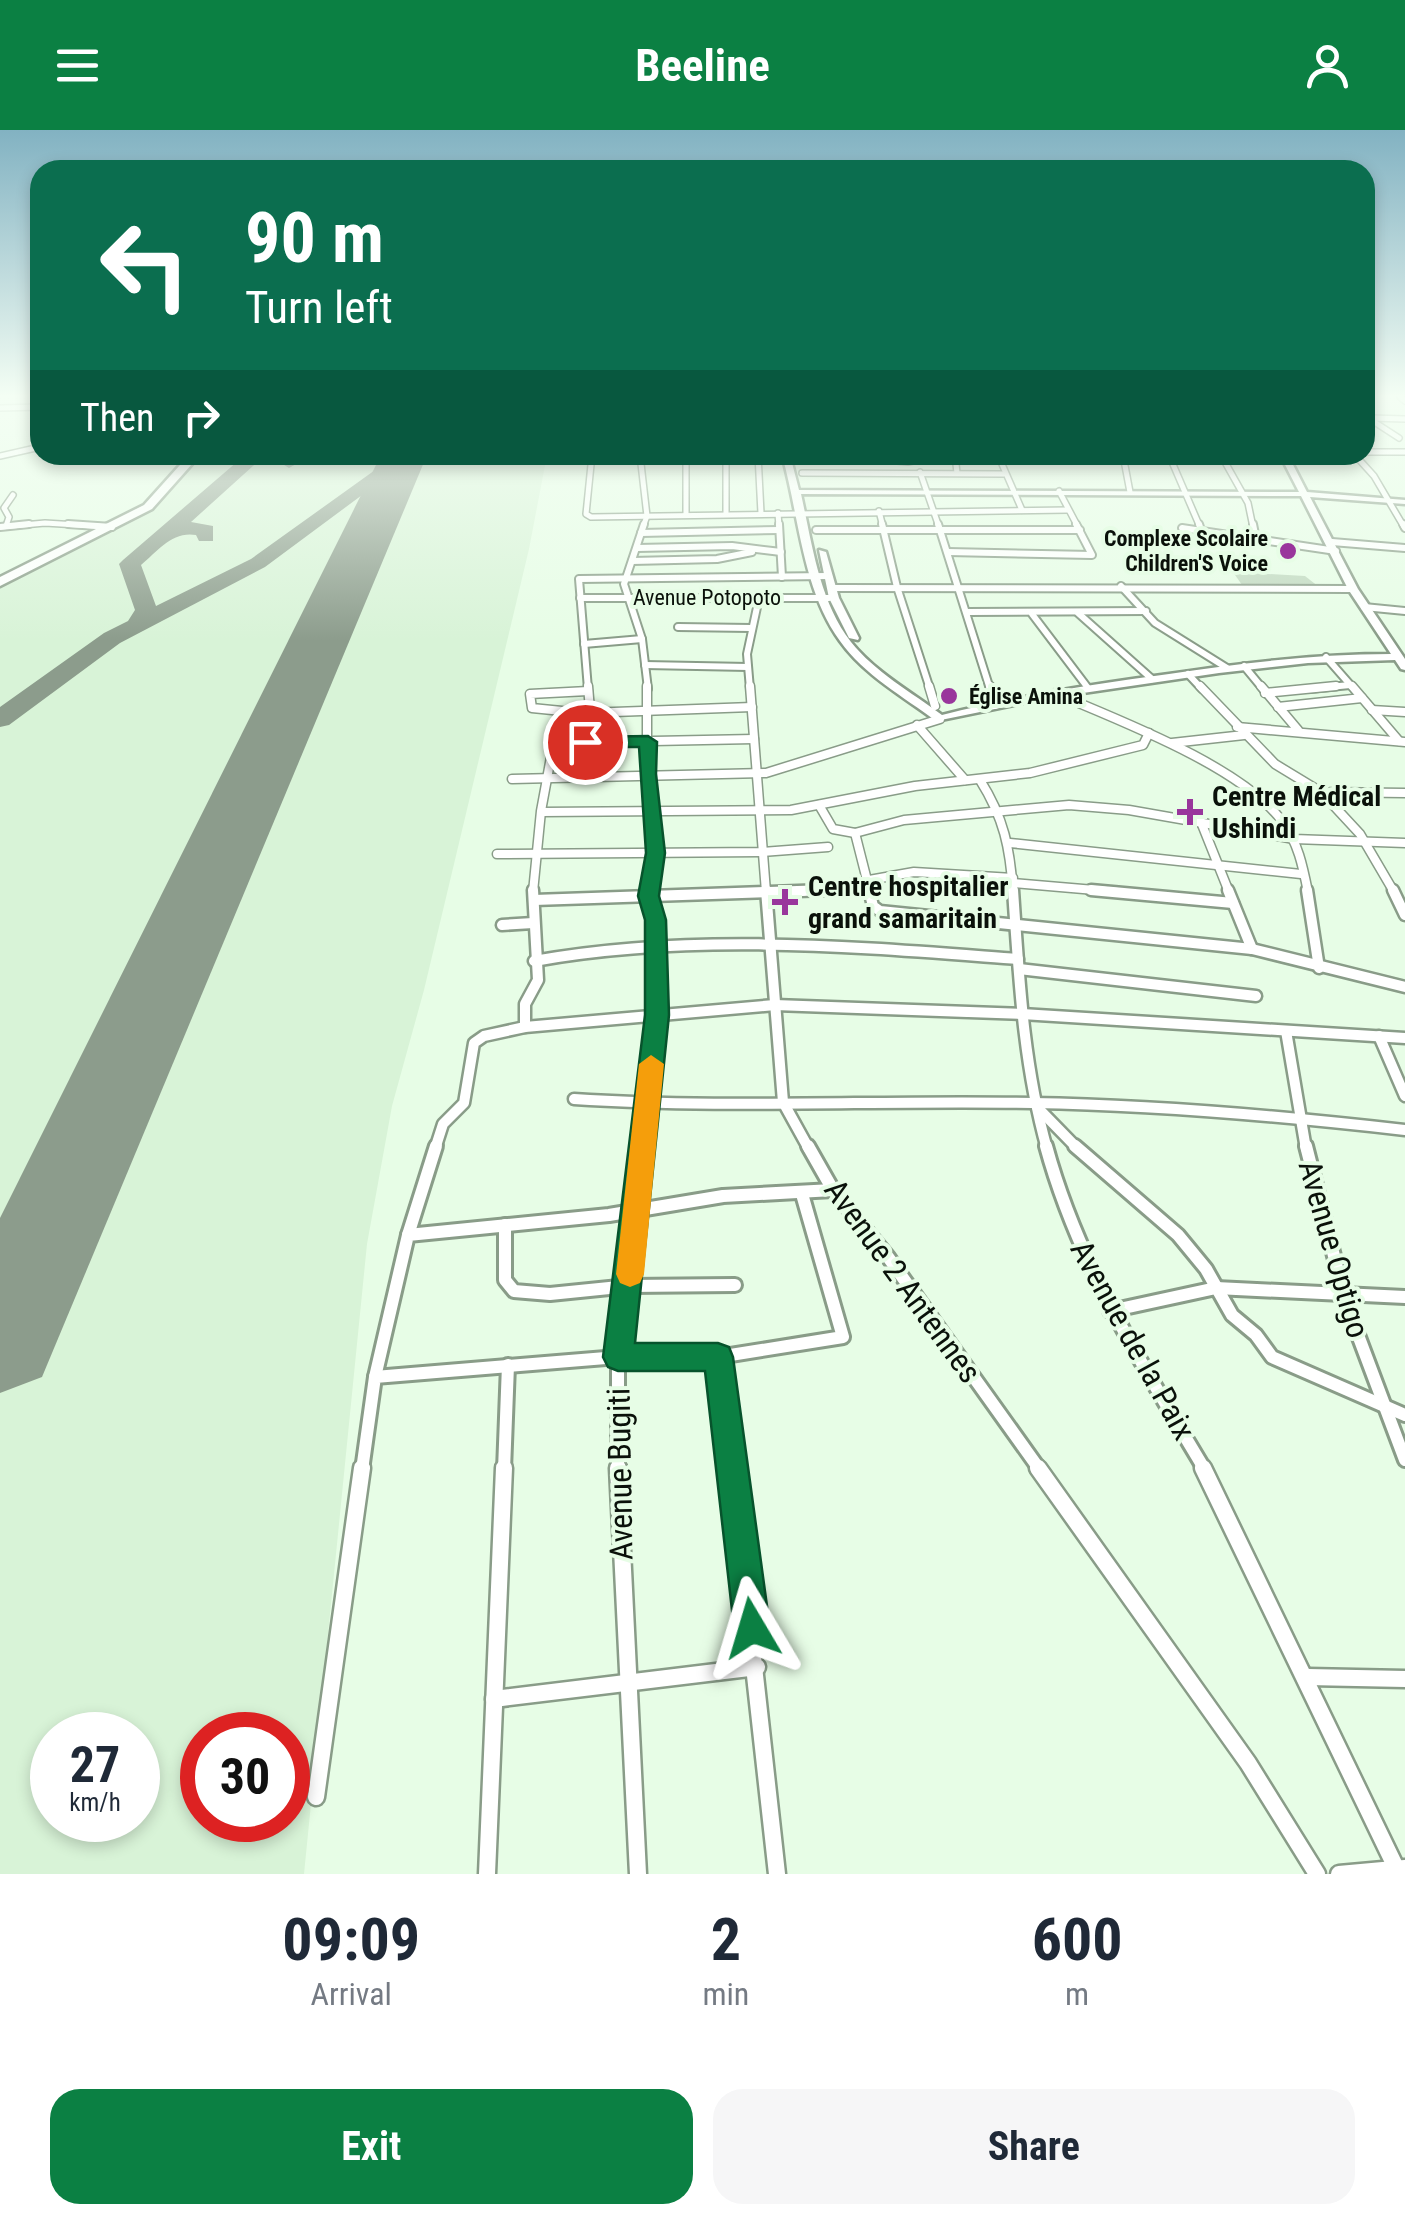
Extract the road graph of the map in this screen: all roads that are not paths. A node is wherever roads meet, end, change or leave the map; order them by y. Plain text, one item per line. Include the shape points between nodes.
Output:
1 (176, 478) edge
2 (590, 478) edge
3 (645, 478) edge
4 (686, 478) edge
5 (726, 478) edge
6 (759, 478) edge
7 (798, 478) edge
8 (802, 478) edge
9 (922, 478) edge
10 (1006, 478) edge
11 (1127, 478) edge
12 (1179, 478) edge
13 (1233, 478) edge
14 (1297, 478) edge
15 (1375, 478) edge
16 (1012, 490) junction
17 (926, 491) junction
18 (1059, 491) junction
19 (802, 492) junction
20 (1130, 492) junction
21 (1185, 493) junction
22 (1240, 493) junction
23 (1306, 494) junction
24 (14, 496) dead end
25 (1385, 500) junction
26 (1405, 502) edge
27 (1022, 510) junction
28 (1068, 510) junction
29 (879, 511) junction
30 (934, 511) junction
31 (807, 512) junction
32 (761, 513) junction
33 (778, 513) junction
34 (686, 514) junction
35 (726, 514) junction
36 (646, 516) junction
37 (3, 526) edge
38 (113, 528) junction
39 (1182, 528) dead end
40 (1405, 528) edge
41 (779, 530) junction
42 (816, 530) junction
43 (884, 530) junction
44 (940, 530) junction
45 (1080, 530) junction
46 (1202, 530) junction
47 (642, 532) junction
48 (1256, 538) junction
49 (1334, 546) junction
50 (636, 548) junction
51 (1405, 548) edge
52 (758, 551) junction
53 (780, 552) junction
54 (948, 552) junction
55 (632, 561) junction
56 (782, 576) junction
57 (625, 578) junction
58 (0, 582) edge
59 (897, 586) junction
60 (960, 586) junction
61 (1122, 586) junction
62 (827, 587) junction
63 (1353, 589) junction
64 (627, 597) junction
65 (580, 598) junction
66 (759, 598) junction
67 (1364, 607) junction
68 (1405, 610) edge
69 (1146, 611) junction
70 (968, 612) junction
71 (1078, 613) junction
72 (1032, 614) junction
73 (678, 628) dead end
74 (750, 628) junction
75 (642, 639) junction
76 (584, 644) junction
77 (855, 645) junction
78 (1326, 657) junction
79 (1402, 660) edge
80 (644, 666) junction
81 (1244, 666) junction
82 (748, 668) junction
83 (1227, 668) junction
84 (1188, 674) junction
85 (1152, 679) junction
86 (1350, 685) junction
87 (1088, 688) junction
88 (588, 691) junction
89 (1266, 692) junction
90 (1055, 694) junction
91 (1362, 698) junction
92 (995, 705) junction
93 (935, 706) junction
94 (752, 707) junction
95 (1278, 707) junction
96 (650, 709) junction
97 (590, 710) junction
98 (1372, 710) junction
99 (562, 712) junction
100 (1405, 712) edge
101 (945, 718) junction
102 (918, 726) junction
103 (1298, 730) junction
104 (1241, 731) junction
105 (1149, 734) junction
106 (754, 739) junction
107 (1402, 741) edge
108 (648, 742) junction
109 (553, 743) junction
110 (1172, 743) junction
111 (647, 774) junction
112 (758, 774) junction
113 (545, 778) junction
114 (512, 779) dead end
115 (966, 780) junction
116 (980, 780) junction
117 (1322, 792) junction
118 (1405, 793) edge
119 (819, 805) junction
120 (761, 810) junction
121 (1000, 811) junction
122 (542, 812) junction
123 (650, 812) junction
124 (1201, 822) junction
125 (855, 833) junction
126 (1294, 838) junction
127 (1367, 842) junction
128 (1405, 843) edge
129 (1010, 844) junction
130 (828, 847) dead end
131 (762, 852) junction
132 (656, 853) junction
133 (498, 854) dead end
134 (538, 854) junction
135 (1216, 863) junction
136 (1301, 874) junction
137 (868, 878) junction
138 (1014, 881) junction
139 (648, 896) junction
140 (767, 896) junction
141 (534, 900) junction
142 (1233, 903) junction
143 (1403, 909) edge
144 (533, 923) junction
145 (502, 925) dead end
146 (1015, 926) junction
147 (771, 942) junction
148 (657, 946) junction
149 (1252, 949) junction
150 (534, 961) junction
151 (1019, 964) junction
152 (1319, 968) junction
153 (1405, 987) edge
154 (1256, 996) dead end
155 (775, 1006) junction
156 (1022, 1014) junction
157 (657, 1015) junction
158 (525, 1027) junction
159 (1286, 1030) junction
160 (1379, 1036) junction
161 (1405, 1038) edge
162 (1405, 1096) edge
163 (574, 1100) dead end
164 (783, 1102) junction
165 (1034, 1103) junction
166 (647, 1104) junction
167 (1298, 1118) junction
168 (1405, 1130) edge
169 (833, 1190) junction
170 (802, 1194) junction
171 (634, 1210) junction
172 (505, 1224) junction
173 (408, 1235) junction
174 (735, 1285) dead end
175 (629, 1286) junction
176 (1216, 1288) junction
177 (1343, 1291) junction
178 (1405, 1296) edge
179 (1110, 1311) junction
180 (618, 1357) junction
181 (718, 1357) junction
182 (508, 1364) junction
183 (375, 1377) junction
184 (1380, 1406) junction
185 (1405, 1415) edge
186 (1405, 1460) edge
187 (757, 1667) junction
188 (1308, 1677) junction
189 (1405, 1678) edge
190 (626, 1681) junction
191 (494, 1698) junction
192 (316, 1798) dead end
193 (1400, 1870) edge
194 (488, 1874) edge
195 (638, 1874) edge
196 (777, 1874) edge
197 (1317, 1874) edge
198 (1339, 1874) edge

1 - 38 highway
2 - 36 street via 587,515
3 - 36 street
4 - 34 street
5 - 35 street
6 - 32 street
7 - 19 main road
8 - 19 main road
9 - 17 street
10 - 16 street
11 - 20 street
12 - 21 street
13 - 22 street
14 - 23 main road
15 - 25 street
16 - 17 main road
16 - 18 main road
16 - 27 street
17 - 19 main road
17 - 30 street
18 - 20 main road
18 - 28 street
19 - 31 main road
20 - 21 main road
21 - 22 main road
21 - 46 street
22 - 23 main road
22 - 48 street
23 - 25 main road
23 - 49 main road
24 - 37 street via 4,508 9,517
25 - 26 main road
25 - 40 street
27 - 28 street
27 - 30 street
28 - 45 street
29 - 30 street
29 - 31 street
29 - 43 street
30 - 44 street
31 - 33 street
31 - 42 main road
31 - 62 main road
32 - 33 street
32 - 35 street
33 - 41 street
34 - 35 street
34 - 36 street
36 - 47 street
37 - 38 street
38 - 58 highway
39 - 46 street
41 - 47 street
41 - 53 street
42 - 43 street
42 - 62 main road
43 - 44 street
43 - 59 street
44 - 45 street
44 - 54 street
45 - 54 street via 1092,554
46 - 48 street
47 - 50 street
48 - 49 street
49 - 51 street
49 - 63 main road
50 - 52 street
50 - 55 street
52 - 53 street
52 - 55 street
53 - 56 street
54 - 60 street
55 - 57 street
56 - 57 street
56 - 62 street
57 - 64 street
57 - 65 street via 581,578
59 - 60 street
59 - 62 street
59 - 93 street
60 - 61 street
60 - 70 street
61 - 63 street
61 - 69 street
62 - 66 street, Avenue Potopoto
62 - 77 main road via 836,628
63 - 67 main road
64 - 65 street, Avenue Potopoto
64 - 66 street, Avenue Potopoto
64 - 75 street
65 - 76 street
66 - 74 street, Avenue 2 Antennes
67 - 68 street
67 - 79 main road
69 - 71 street
69 - 83 street via 1165,631
70 - 72 street
70 - 92 street
71 - 72 street
71 - 85 street
72 - 87 street
73 - 74 street
74 - 82 street, Avenue 2 Antennes
75 - 76 street
75 - 80 street
76 - 88 street
77 - 93 main road
77 - 101 main road
78 - 79 main road
78 - 81 main road
78 - 86 street
80 - 82 street
80 - 96 street
81 - 83 main road
81 - 89 street
82 - 94 street, Avenue 2 Antennes
83 - 84 main road
84 - 85 main road
84 - 104 street
85 - 87 main road
86 - 89 street
86 - 91 street
87 - 90 main road
88 - 97 street
88 - 99 street via 530,694 532,708
89 - 95 street
90 - 92 main road
90 - 105 street
91 - 95 street
91 - 98 street
92 - 101 main road
93 - 101 main road
94 - 96 street
94 - 106 street, Avenue 2 Antennes
95 - 103 street
96 - 97 street
96 - 108 street
97 - 99 street
98 - 100 street
98 - 107 street
99 - 109 street
101 - 102 street
102 - 112 street
102 - 115 street
103 - 104 street
103 - 107 street
104 - 110 street
104 - 117 street via 1285,772
105 - 110 street
105 - 116 street via 1140,746
106 - 108 street
106 - 112 street, Avenue 2 Antennes
108 - 109 street
108 - 111 street
109 - 113 street
110 - 126 street via 1267,804
111 - 112 street
111 - 113 street
111 - 123 street
112 - 120 street, Avenue 2 Antennes
113 - 114 street
113 - 122 street
115 - 116 street
115 - 119 street
116 - 121 street, Avenue de la Paix
117 - 118 street
117 - 127 street
119 - 120 street
119 - 125 street via 834,830
120 - 123 street
120 - 131 street, Avenue 2 Antennes
121 - 124 street via 1099,807
121 - 125 street via 904,820
121 - 129 street, Avenue de la Paix
122 - 123 street
122 - 134 street
123 - 132 street
124 - 126 street
124 - 135 street
125 - 137 street
126 - 127 street
126 - 136 street
127 - 128 street
127 - 143 street
129 - 135 street
129 - 138 street, Avenue de la Paix
130 - 131 street
131 - 132 street
131 - 140 street, Avenue 2 Antennes
132 - 134 street
132 - 139 street
133 - 134 street
134 - 141 street
135 - 136 street
135 - 142 street
136 - 152 street
137 - 138 street via 914,872
137 - 140 street
137 - 146 street via 876,909
138 - 142 street
138 - 146 street, Avenue de la Paix
139 - 140 street
139 - 141 street
139 - 148 street, Avenue Bugiti
140 - 147 street, Avenue 2 Antennes
141 - 144 street
142 - 149 street
144 - 145 street
144 - 150 street
146 - 149 street
146 - 151 street, Avenue de la Paix
147 - 148 street
147 - 151 street
147 - 155 street, Avenue 2 Antennes
148 - 150 street
148 - 157 street, Avenue Bugiti
149 - 152 street
150 - 158 street via 538,980 525,1004
151 - 154 street
151 - 156 street, Avenue de la Paix
152 - 153 street
155 - 156 street
155 - 157 street
155 - 164 street, Avenue 2 Antennes
156 - 159 street
156 - 165 street, Avenue de la Paix
157 - 158 street
157 - 166 street, Avenue Bugiti
158 - 173 street via 474,1043 464,1103 443,1124
159 - 160 street
159 - 167 street, Avenue Optigo
160 - 161 street
160 - 162 street
163 - 166 street
164 - 165 street
164 - 166 street
164 - 169 street, Avenue 2 Antennes
165 - 167 street
165 - 176 street via 1178,1234
165 - 179 street, Avenue de la Paix via 1062,1201
166 - 171 street, Avenue Bugiti
167 - 168 street
167 - 177 street, Avenue Optigo
169 - 170 street
169 - 197 street, Avenue 2 Antennes via 900,1273 1248,1764
170 - 171 street via 723,1196
170 - 181 street via 843,1337
171 - 172 street
171 - 175 street, Avenue Bugiti
172 - 173 street
172 - 175 street via 505,1280 514,1290 550,1294
173 - 183 street
174 - 175 street
175 - 180 street, Avenue Bugiti
176 - 177 street
176 - 179 street
176 - 184 street via 1232,1316 1272,1357
177 - 178 street
177 - 184 street, Avenue Optigo
179 - 188 street, Avenue de la Paix via 1216,1489
180 - 181 street
180 - 182 street
180 - 190 street, Avenue Bugiti
181 - 187 street
182 - 183 street
182 - 191 street
183 - 192 street
184 - 185 street
184 - 186 street, Avenue Optigo
187 - 190 street
187 - 196 street
188 - 189 street
188 - 193 street, Avenue de la Paix
190 - 191 street
190 - 195 street, Avenue Bugiti
191 - 194 street
193 - 198 street

